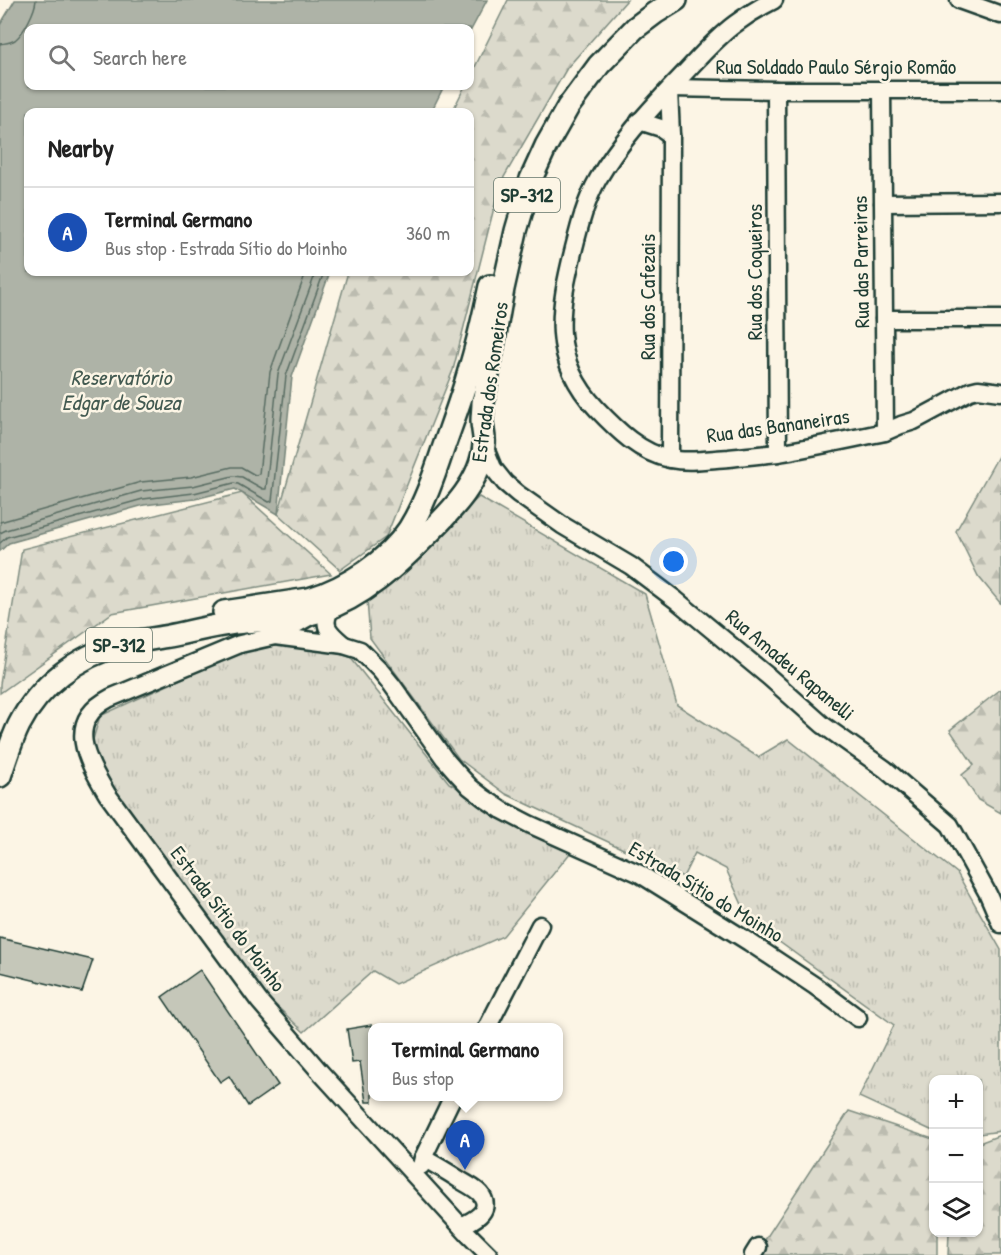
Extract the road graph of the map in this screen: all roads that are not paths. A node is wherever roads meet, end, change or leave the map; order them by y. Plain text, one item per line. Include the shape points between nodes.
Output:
1 (648, 0) edge
2 (676, 0) edge
3 (774, 0) edge
4 (959, 0) edge
5 (1001, 15) edge
6 (670, 89) junction
7 (776, 90) junction
8 (882, 90) junction
9 (1001, 90) edge
10 (639, 121) junction
11 (671, 135) junction
12 (883, 202) junction
13 (1001, 202) edge
14 (884, 319) junction
15 (1001, 319) edge
16 (1001, 392) edge
17 (885, 432) junction
18 (448, 434) junction
19 (484, 443) junction
20 (778, 453) junction
21 (670, 459) junction
22 (437, 467) junction
23 (504, 483) junction
24 (470, 485) junction
25 (301, 600) junction
26 (326, 609) junction
27 (269, 628) junction
28 (344, 645) junction
29 (0, 735) edge
30 (0, 776) edge
31 (1001, 924) edge
32 (540, 925) dead end
33 (858, 1018) dead end
34 (490, 1023) edge
35 (451, 1101) edge
36 (423, 1158) junction
37 (418, 1179) junction
38 (461, 1226) junction
39 (489, 1255) edge

1 - 18 main road, Estrada dos Romeiros / SP-312 via 607,37 572,78 532,147 507,215 477,345
2 - 19 main road, Estrada dos Romeiros / SP-312 via 635,28 599,65 568,107 531,179 503,290 483,403
3 - 6 street, Rua das Bananeiras via 734,25
4 - 5 street
6 - 7 street, Rua Soldado Paulo Sérgio Romão
6 - 10 street, Rua das Bananeiras
6 - 11 street, Rua dos Cafezais
7 - 8 street, Rua Soldado Paulo Sérgio Romão
7 - 20 street, Rua dos Coqueiros
8 - 9 street, Rua Soldado Paulo Sérgio Romão
8 - 12 street, Rua das Parreiras
10 - 11 street
10 - 21 street, Rua das Bananeiras via 615,152 587,205 566,279 561,325 570,370 587,399 630,440
11 - 21 street, Rua dos Cafezais
12 - 13 street
12 - 14 street, Rua das Parreiras
14 - 15 street
14 - 17 street, Rua das Parreiras
16 - 17 street, Rua das Bananeiras via 978,389
17 - 20 street, Rua das Bananeiras
18 - 19 main road via 458,429 474,431
18 - 22 main road, Estrada dos Romeiros / SP-312
19 - 23 street via 493,468
19 - 24 main road, Estrada dos Romeiros / SP-312
20 - 21 street, Rua das Bananeiras via 696,461
22 - 24 main road via 450,483
22 - 25 main road, Estrada dos Romeiros / SP-312 via 419,510 396,545 349,583
23 - 24 street via 487,480
23 - 31 street, Rua Amadeu Rapanelli via 676,600 822,725 885,769 950,825
24 - 26 main road, Estrada dos Romeiros / SP-312 via 445,516 392,568 351,599
25 - 27 main road via 272,615
25 - 29 main road, Estrada dos Romeiros / SP-312 via 130,629 86,644 34,680 15,705
26 - 27 main road, Estrada dos Romeiros / SP-312
26 - 28 street via 328,630
27 - 28 street, Estrada Sítio do Moinho
27 - 30 main road, Estrada dos Romeiros / SP-312 via 243,622 125,644 78,662 34,701 13,739
27 - 37 street, Estrada Sítio do Moinho via 99,704 91,711 83,730 88,760 107,794 259,1001
28 - 33 street, Estrada Sítio do Moinho via 360,650 379,669 444,758 484,798 529,824 640,874 816,986
32 - 34 street
35 - 36 street
36 - 37 street
36 - 38 street via 482,1196 482,1213
37 - 38 street, Estrada Sítio do Moinho
38 - 39 street, Estrada Sítio do Moinho

